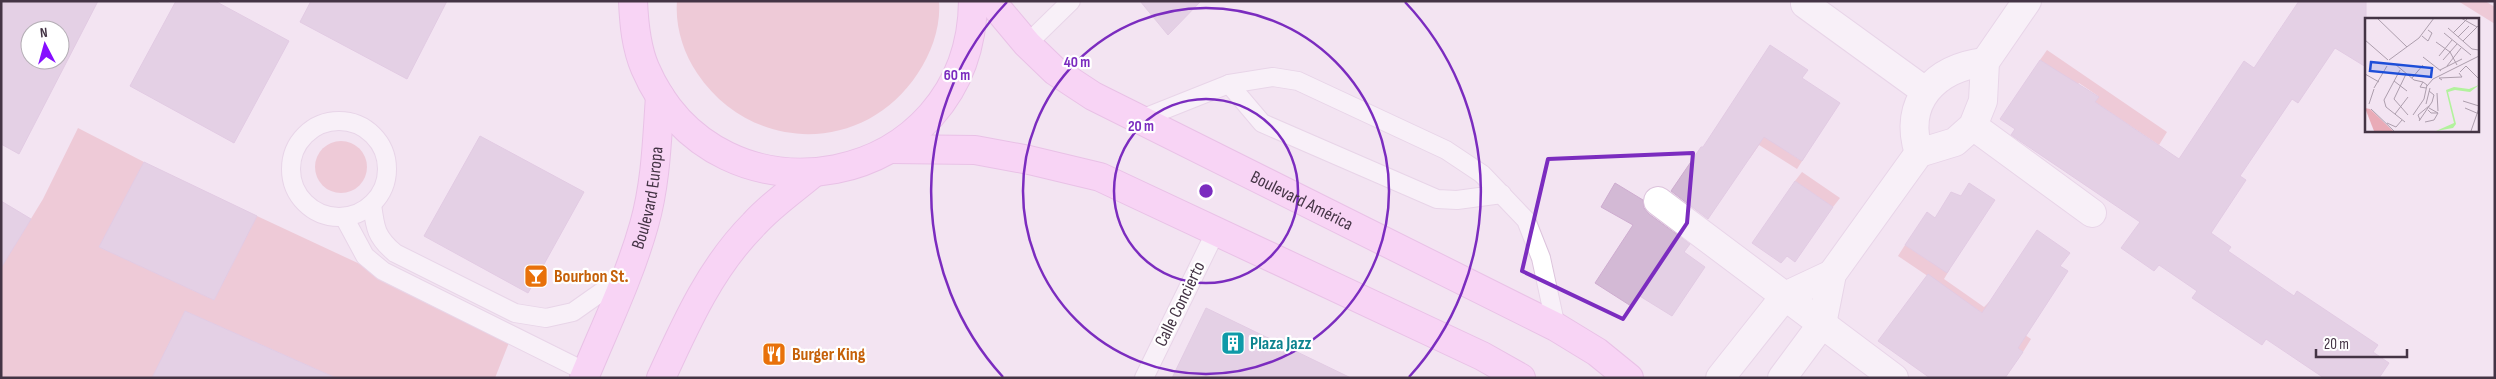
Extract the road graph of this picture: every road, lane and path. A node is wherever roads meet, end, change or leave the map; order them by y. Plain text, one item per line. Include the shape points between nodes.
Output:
1 (616, 1) edge
2 (633, 1) edge
3 (973, 1) edge
4 (991, 1) edge
5 (1071, 1) edge
6 (2026, 1) edge
7 (1805, 4) dead end
8 (635, 34) junction
9 (1027, 44) junction
10 (1985, 62) junction
11 (1229, 84) junction
12 (1925, 91) junction
13 (660, 96) junction
14 (1141, 119) junction
15 (1973, 126) junction
16 (892, 149) junction
17 (1919, 153) junction
18 (812, 174) junction
19 (1502, 194) junction
20 (1658, 201) dead end
21 (372, 204) junction
22 (2092, 213) dead end
23 (344, 217) junction
24 (1216, 231) junction
25 (630, 272) junction
26 (1832, 274) junction
27 (1785, 296) junction
28 (1822, 324) junction
29 (1556, 327) junction
30 (1484, 367) edge
31 (585, 375) edge
32 (661, 378) edge
33 (1144, 378) edge
34 (1521, 378) edge
35 (1629, 378) edge
36 (1720, 378) edge
37 (1782, 378) edge
38 (1894, 378) edge

1 - 8 main road
2 - 8 main road
3 - 16 main road via 973,30 958,77 931,118
4 - 9 main road, Boulevard América
5 - 9 lane
6 - 10 street
7 - 12 street
8 - 13 main road via 644,67
9 - 14 main road, Boulevard América via 1062,76 1093,96
10 - 12 street via 1965,64 1948,72
10 - 15 street via 1983,101
11 - 14 lane
11 - 19 lane via 1273,77 1298,81 1446,150 1482,174
11 - 19 lane via 1262,123 1436,199 1458,200
12 - 17 street via 1914,120 1913,136
13 - 18 main road via 689,130 726,156 768,170
13 - 25 main road, Boulevard Europa via 654,174 645,223
14 - 29 main road, Boulevard América
15 - 17 street via 1955,142
15 - 22 street
16 - 18 main road via 854,166
16 - 24 main road via 974,150 1091,175
17 - 26 street
18 - 32 main road via 754,224 726,259 698,298
19 - 29 lane via 1526,220 1541,258
20 - 27 street
21 - 23 lane via 359,213
21 - 23 lane via 382,191 387,176 387,160 381,144 356,124 324,123 299,142 292,157 291,172 302,200 314,210
21 - 25 lane via 375,229 383,243 395,253 515,313 546,318 573,312
23 - 31 lane via 365,256 383,271
24 - 30 main road
24 - 33 lane, Calle Concierto
25 - 31 main road, Boulevard Europa
26 - 27 street
26 - 28 street
27 - 28 street
27 - 36 street
28 - 37 street
28 - 38 street
29 - 35 main road, Boulevard América via 1597,352
30 - 34 main road

